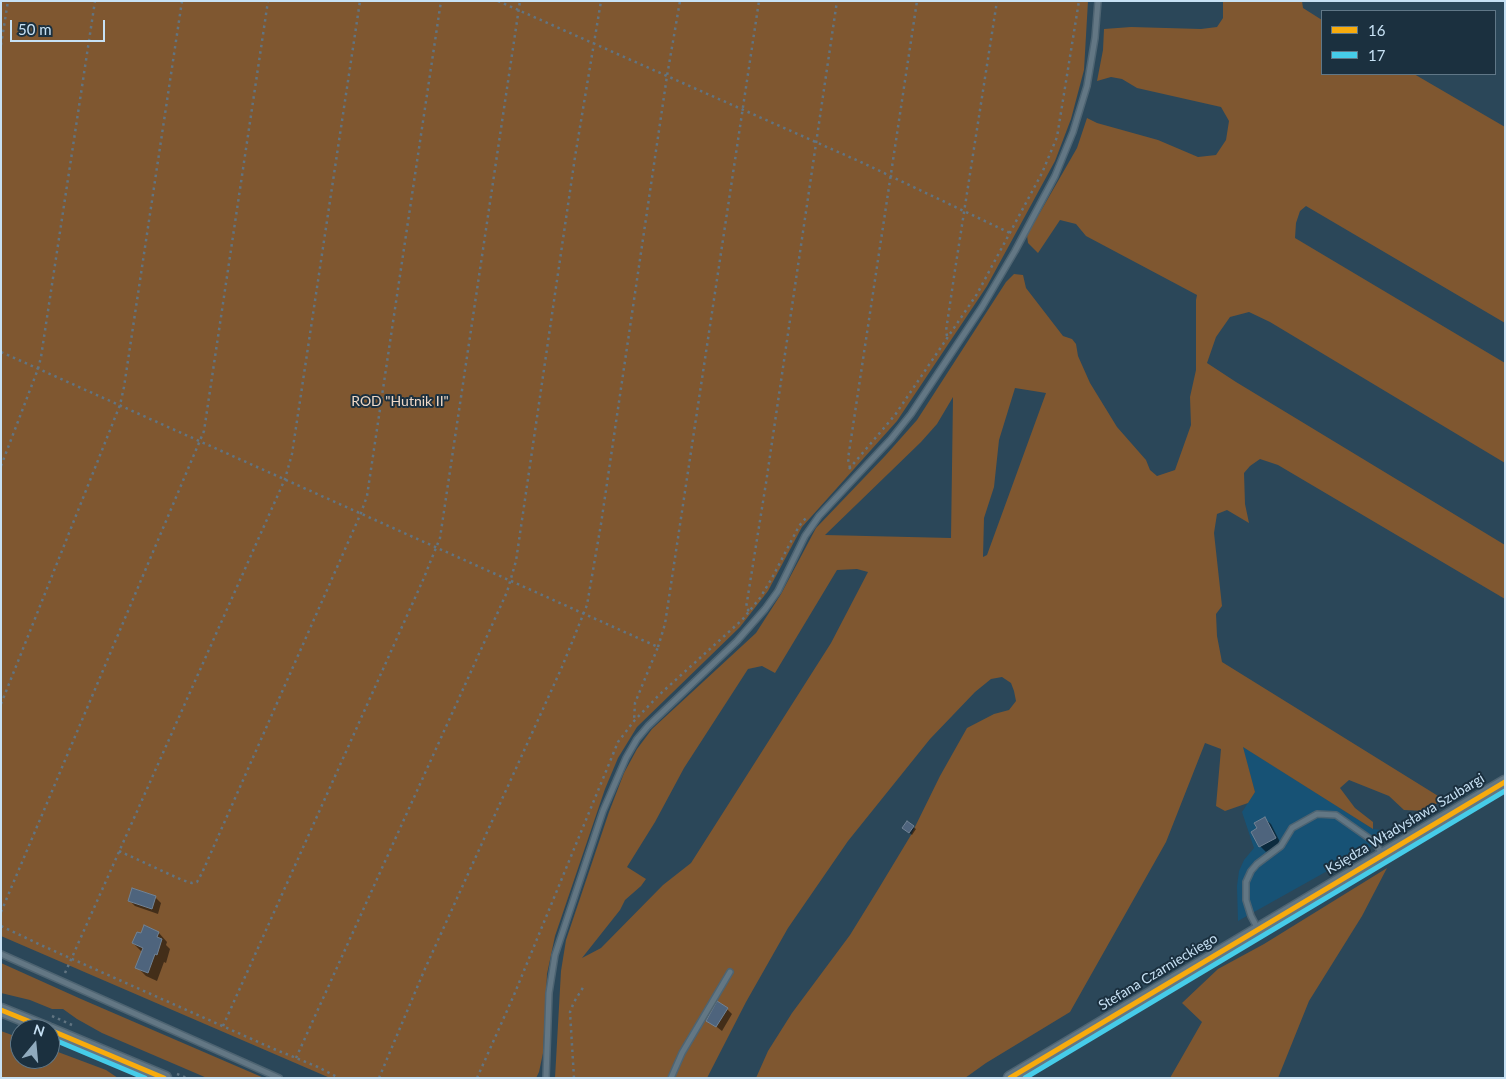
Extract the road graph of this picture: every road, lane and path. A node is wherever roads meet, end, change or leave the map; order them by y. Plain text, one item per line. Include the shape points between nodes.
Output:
1 (8, 1) edge
2 (95, 1) edge
3 (182, 1) edge
4 (268, 1) edge
5 (360, 1) edge
6 (441, 1) edge
7 (498, 1) edge
8 (520, 1) edge
9 (601, 1) edge
10 (680, 1) edge
11 (759, 1) edge
12 (838, 1) edge
13 (916, 1) edge
14 (997, 1) edge
15 (1079, 1) edge
16 (1098, 1) edge
17 (519, 10) junction
18 (594, 44) junction
19 (1, 45) edge
20 (667, 76) junction
21 (742, 109) junction
22 (816, 142) junction
23 (890, 176) junction
24 (964, 211) junction
25 (1010, 233) junction
26 (947, 337) junction
27 (1, 352) edge
28 (38, 369) junction
29 (120, 405) junction
30 (200, 441) junction
31 (1, 466) edge
32 (850, 468) junction
33 (846, 473) dead end
34 (285, 479) junction
35 (811, 512) dead end
36 (361, 513) junction
37 (437, 547) junction
38 (510, 580) junction
39 (749, 612) junction
40 (584, 613) junction
41 (658, 647) junction
42 (1, 704) edge
43 (634, 721) junction
44 (1505, 782) edge
45 (119, 851) junction
46 (1383, 855) junction
47 (1321, 892) joint
48 (1, 912) edge
49 (1, 926) edge
50 (1258, 930) junction
51 (1, 954) edge
52 (71, 959) junction
53 (730, 972) dead end
54 (61, 981) junction
55 (584, 986) dead end
56 (1, 1010) edge
57 (24, 1019) edge
58 (223, 1026) junction
59 (60, 1034) edge
60 (296, 1058) junction
61 (165, 1078) edge
62 (279, 1078) edge
63 (340, 1078) edge
64 (379, 1078) edge
65 (477, 1078) edge
66 (546, 1078) edge
67 (574, 1078) edge
68 (671, 1078) edge
69 (1010, 1078) edge

1 - 19 path
2 - 28 path
3 - 29 path
4 - 30 path via 217,349
5 - 34 path via 292,454
6 - 36 path via 367,496
7 - 17 path
8 - 17 path
9 - 18 path
10 - 20 path
11 - 21 path
12 - 22 path
13 - 23 path
14 - 24 path
15 - 25 path via 1057,136 1042,173
16 - 66 lane via 1087,86 1073,132 1055,176 982,307 911,414 819,516 765,609 737,641 648,726 626,758 604,811 555,955 549,993
17 - 18 path
17 - 37 path
18 - 20 path
18 - 38 path via 516,561
20 - 21 path
20 - 40 path via 601,524
21 - 22 path
21 - 41 path via 665,624
22 - 23 path
22 - 39 path via 746,608
23 - 24 path
23 - 32 path via 848,459
24 - 25 path
24 - 26 path
25 - 26 path via 977,294
26 - 32 path via 895,416
27 - 28 path
28 - 29 path
28 - 31 path
29 - 30 path
29 - 42 path
30 - 34 path
30 - 48 path
32 - 33 path
34 - 36 path
34 - 45 path
35 - 39 path via 799,526 772,578
36 - 37 path
36 - 45 path via 197,882 182,880
37 - 38 path
37 - 58 path
38 - 40 path
38 - 60 path
39 - 43 path
40 - 41 path
40 - 64 path
41 - 43 path via 635,703
43 - 65 path via 618,742
44 - 46 street, Księdza Władysława Szubargi
45 - 52 path
46 - 47 street, Księdza Władysława Szubargi
46 - 50 lane via 1373,841 1336,815 1317,814 1292,828 1281,846 1251,871 1246,882 1246,900
47 - 50 street, Stefana Czarnieckiego
49 - 52 path
50 - 69 street, Stefana Czarnieckiego
51 - 54 lane
52 - 54 path
52 - 58 path
53 - 68 lane
54 - 62 lane
55 - 67 path via 570,1012
56 - 57 street
58 - 60 path
59 - 61 street
60 - 63 path

